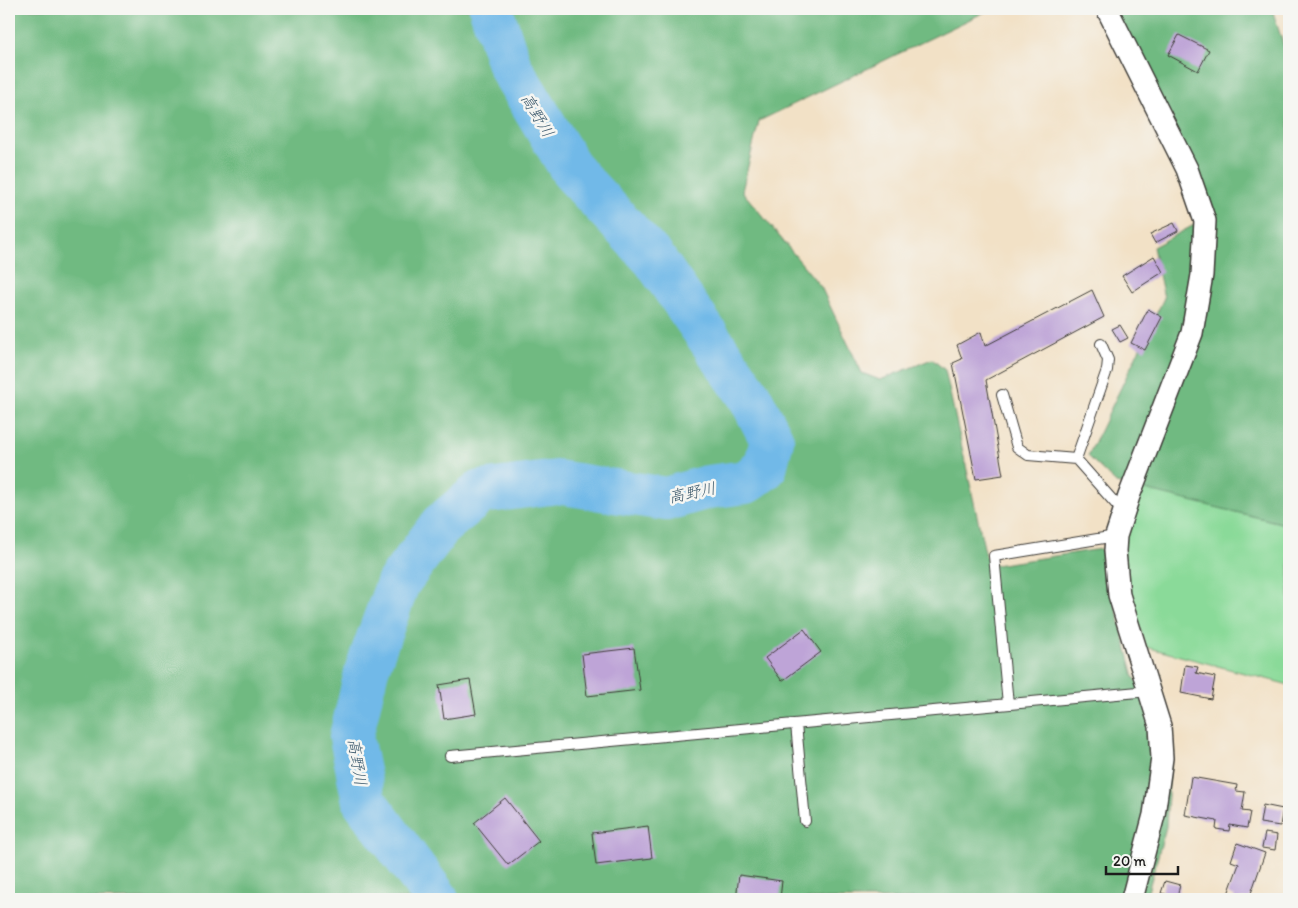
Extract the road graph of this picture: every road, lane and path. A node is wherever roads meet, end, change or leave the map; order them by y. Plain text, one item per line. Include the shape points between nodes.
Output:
1 (1107, 9) edge
2 (1101, 344) dead end
3 (1002, 395) dead end
4 (1076, 459) junction
5 (1123, 512) junction
6 (1116, 536) junction
7 (1149, 691) junction
8 (1008, 704) junction
9 (796, 724) junction
10 (450, 756) dead end
11 (805, 822) dead end
12 (1132, 899) edge

1 - 5 street via 1187,169 1205,221 1202,275 1192,333
2 - 4 lane via 1108,360 1108,370
3 - 4 lane via 1017,447 1028,455
4 - 5 lane
5 - 6 street
6 - 7 street via 1114,551 1119,595
6 - 8 lane via 994,556
7 - 8 lane
7 - 12 street via 1160,726 1162,758 1154,815
8 - 9 lane
9 - 10 lane
9 - 11 lane

